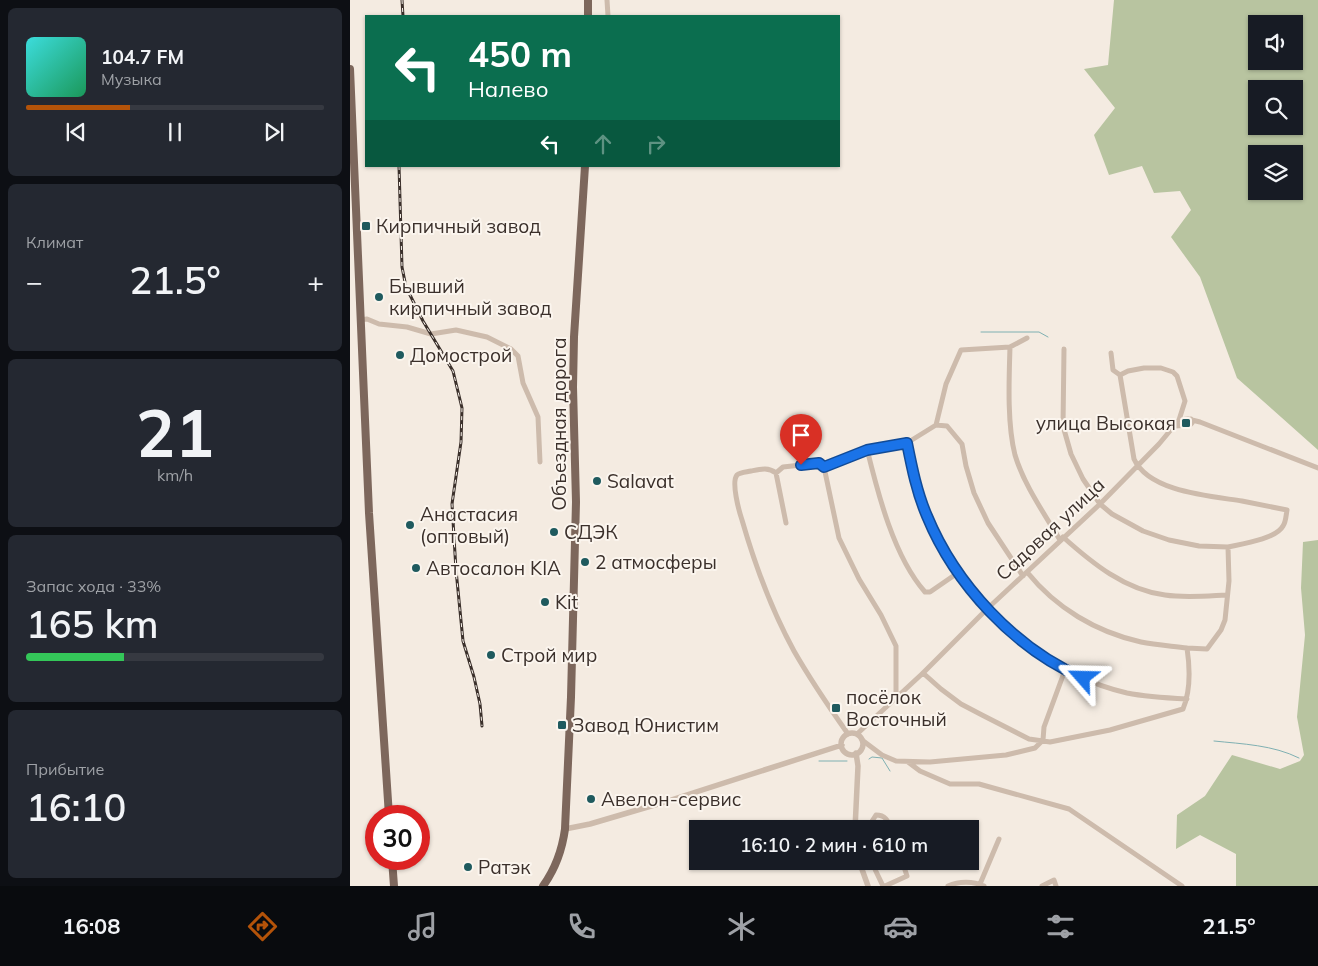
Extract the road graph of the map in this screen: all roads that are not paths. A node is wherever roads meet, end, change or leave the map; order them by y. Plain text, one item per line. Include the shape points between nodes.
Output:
1 (588, 0) edge
2 (607, 0) edge
3 (588, 15) edge
4 (608, 15) edge
5 (350, 69) edge
6 (585, 167) edge
7 (360, 320) junction
8 (1027, 338) dead end
9 (1010, 347) junction
10 (1064, 349) dead end
11 (1111, 353) dead end
12 (1120, 375) junction
13 (1179, 420) junction
14 (1191, 420) junction
15 (936, 425) junction
16 (1174, 426) junction
17 (907, 443) junction
18 (867, 450) junction
19 (540, 462) dead end
20 (1137, 466) junction
21 (824, 467) junction
22 (1318, 468) edge
23 (776, 473) junction
24 (1100, 504) junction
25 (786, 523) dead end
26 (1062, 539) junction
27 (1228, 547) junction
28 (958, 572) junction
29 (1025, 574) junction
30 (1226, 594) junction
31 (987, 609) junction
32 (1187, 648) junction
33 (1066, 670) junction
34 (923, 673) junction
35 (896, 699) junction
36 (1187, 699) junction
37 (848, 734) junction
38 (857, 734) junction
39 (862, 740) junction
40 (1043, 740) junction
41 (842, 745) junction
42 (856, 754) junction
43 (908, 762) junction
44 (388, 805) edge
45 (855, 820) edge
46 (873, 820) edge
47 (886, 820) edge
48 (565, 829) junction
49 (999, 838) dead end
50 (393, 870) edge
51 (863, 870) edge
52 (876, 870) edge
53 (905, 870) edge
54 (1056, 883) edge
55 (982, 885) edge
56 (394, 886) edge
57 (543, 886) edge
58 (868, 886) edge
59 (884, 886) edge
60 (948, 886) edge
61 (1042, 886) edge
62 (1182, 886) edge

1 - 3 main road
2 - 4 street
5 - 7 main road
6 - 48 main road, Объездная дорога via 573,387 576,500
7 - 19 street via 407,326 431,334 456,330 487,337 511,348 518,356 523,383 538,416
7 - 44 main road
8 - 9 street
9 - 15 street via 961,350 946,384
9 - 26 street via 1010,405 1015,455 1029,486
10 - 24 street via 1063,426 1071,454
11 - 12 street via 1113,370
12 - 13 street via 1144,368 1172,372 1177,376 1185,401
12 - 20 street
13 - 14 street
13 - 16 street, Садовая улица
14 - 16 street via 1190,425
14 - 22 street
15 - 17 street
15 - 29 street via 947,426 962,444 974,493 988,523
16 - 20 street, Садовая улица
17 - 18 street
17 - 28 street via 914,480 926,514
18 - 21 street
18 - 28 street via 879,496 899,549 922,588 930,592
20 - 24 street, Садовая улица
20 - 27 street via 1173,489 1287,510 1284,525 1277,532
21 - 23 street via 819,463 784,467
21 - 35 street via 839,538 896,646
23 - 25 street
23 - 37 street via 771,469 740,473 735,482 738,508 761,580 793,650
24 - 26 street, Садовая улица
24 - 27 street via 1143,532 1199,546
26 - 29 street, Садовая улица
26 - 30 street via 1101,569 1145,590 1188,597
27 - 30 street
28 - 31 street
29 - 31 street, Садовая улица
29 - 32 street via 1064,609 1114,635
30 - 32 street via 1225,620 1221,630 1207,649
31 - 33 street via 1034,650
31 - 34 street, Садовая улица
32 - 36 street via 1190,665
33 - 36 street via 1127,693
33 - 40 street via 1044,727
34 - 35 street, Садовая улица
34 - 40 street via 961,704 1029,739
35 - 38 street, Садовая улица
36 - 40 street via 1183,709 1170,714 1110,730 1050,742
37 - 38 street
37 - 41 street
38 - 39 street
39 - 42 street via 862,749
39 - 43 street via 896,761
40 - 43 street via 1035,748 1006,755
41 - 42 street via 847,753
41 - 48 street via 668,801
42 - 45 street
43 - 62 street via 950,784 979,784 1069,809
46 - 47 street via 876,815 882,815
48 - 57 main road, Объездная дорога via 557,864
49 - 55 street
50 - 56 main road
51 - 58 street
52 - 59 street
53 - 59 street via 907,876
54 - 61 street
55 - 60 street via 969,882

